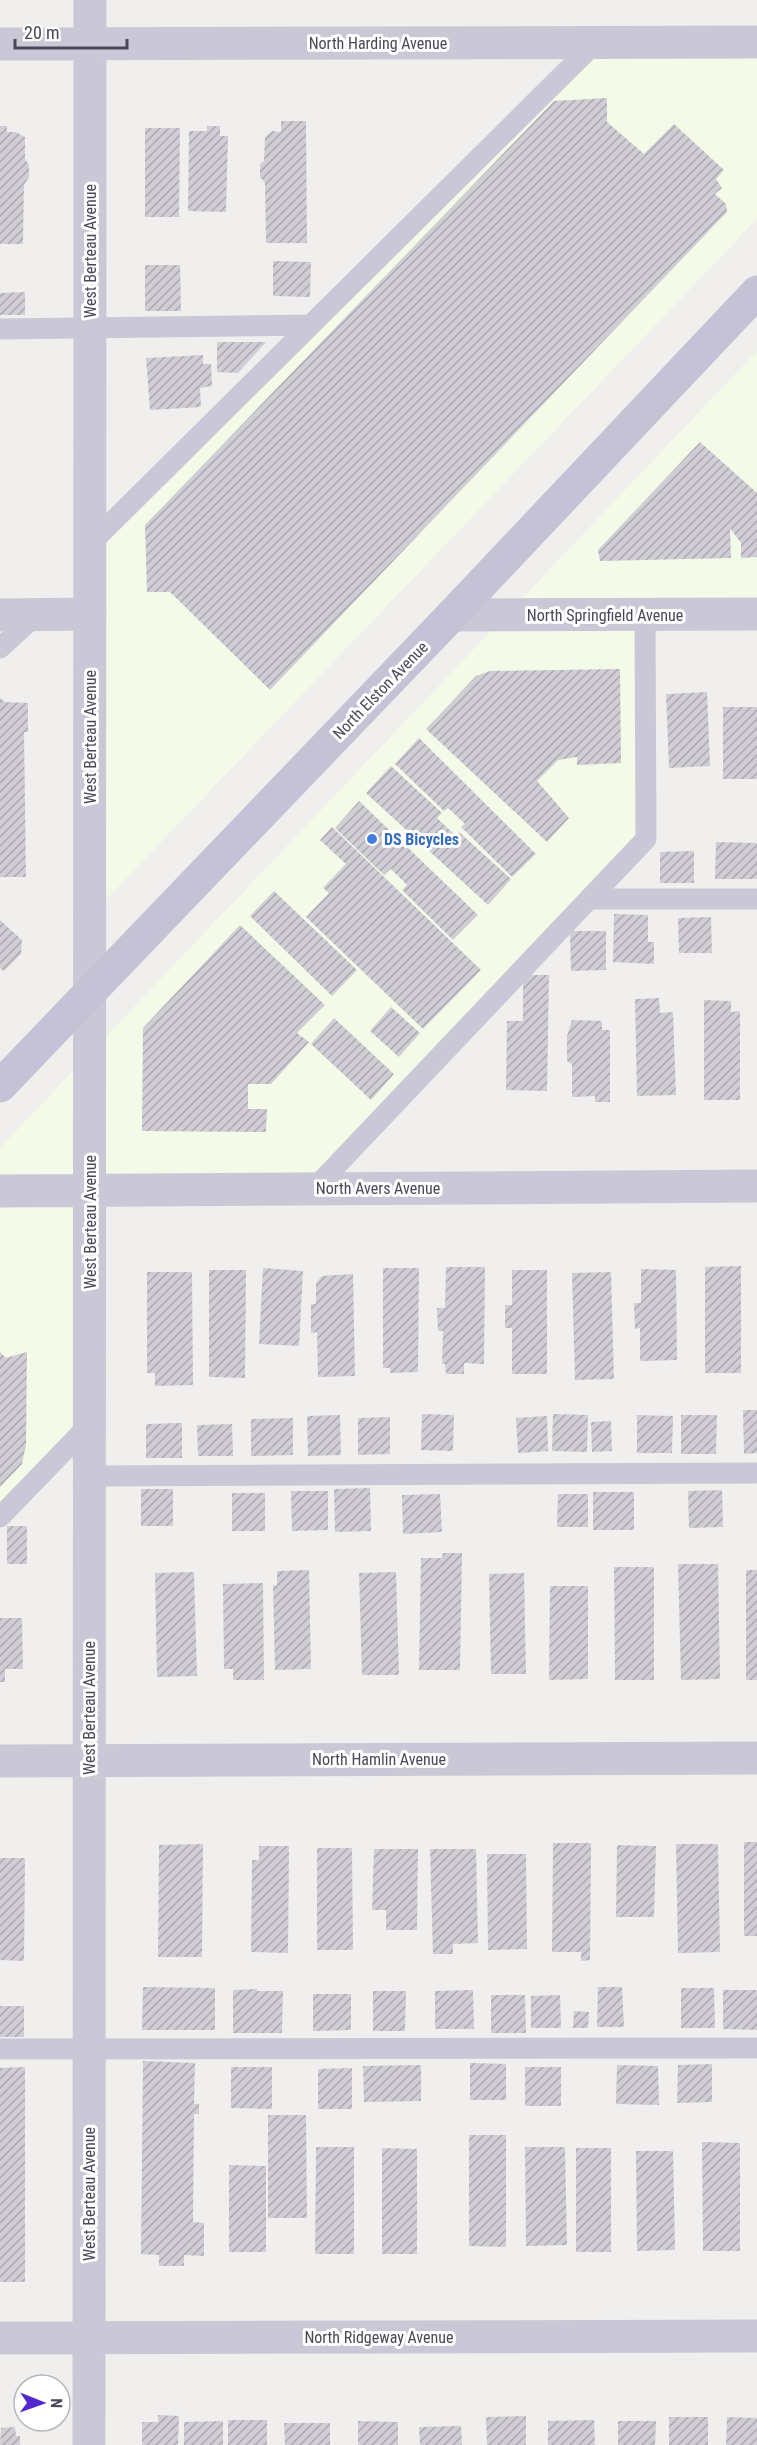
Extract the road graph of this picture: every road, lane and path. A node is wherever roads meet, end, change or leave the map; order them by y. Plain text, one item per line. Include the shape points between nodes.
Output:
1 (90, 0) edge
2 (596, 42) junction
3 (757, 42) edge
4 (0, 44) edge
5 (90, 44) junction
6 (757, 292) edge
7 (311, 326) junction
8 (90, 328) junction
9 (0, 329) edge
10 (90, 544) junction
11 (90, 614) junction
12 (757, 614) edge
13 (0, 615) edge
14 (36, 615) junction
15 (452, 615) junction
16 (645, 615) junction
17 (0, 648) edge
18 (589, 899) junction
19 (757, 899) edge
20 (90, 992) junction
21 (0, 1086) edge
22 (757, 1186) edge
23 (315, 1188) junction
24 (90, 1190) junction
25 (0, 1191) edge
26 (89, 1425) junction
27 (757, 1473) edge
28 (89, 1476) junction
29 (0, 1517) edge
30 (757, 1758) edge
31 (0, 1761) edge
32 (89, 1761) junction
33 (757, 2048) edge
34 (0, 2049) edge
35 (89, 2049) junction
36 (757, 2336) edge
37 (0, 2338) edge
38 (89, 2338) junction
39 (89, 2445) edge

1 - 5 street, West Berteau Avenue
2 - 3 street, North Harding Avenue
2 - 5 street, North Harding Avenue
2 - 7 lane
4 - 5 street, North Harding Avenue
5 - 8 street, West Berteau Avenue
6 - 15 main road, North Elston Avenue
7 - 8 lane
7 - 10 lane
8 - 9 lane
8 - 10 street, West Berteau Avenue
10 - 11 street, West Berteau Avenue
11 - 14 street
11 - 20 street, West Berteau Avenue
12 - 16 street, North Springfield Avenue
13 - 14 street
14 - 17 lane
15 - 16 street, North Springfield Avenue
15 - 20 main road, North Elston Avenue
16 - 18 lane via 646,839
18 - 19 lane
18 - 23 lane
20 - 21 main road, North Elston Avenue
20 - 24 street, West Berteau Avenue
22 - 23 street, North Avers Avenue
23 - 24 street, North Avers Avenue
24 - 25 street, North Avers Avenue
24 - 26 street, West Berteau Avenue
26 - 28 street, West Berteau Avenue
26 - 29 lane
27 - 28 lane
28 - 32 street, West Berteau Avenue
30 - 32 street, North Hamlin Avenue
31 - 32 street, North Hamlin Avenue
32 - 35 street, West Berteau Avenue
33 - 35 lane
34 - 35 lane
35 - 38 street, West Berteau Avenue
36 - 38 street, North Ridgeway Avenue
37 - 38 street, North Ridgeway Avenue
38 - 39 street, West Berteau Avenue

